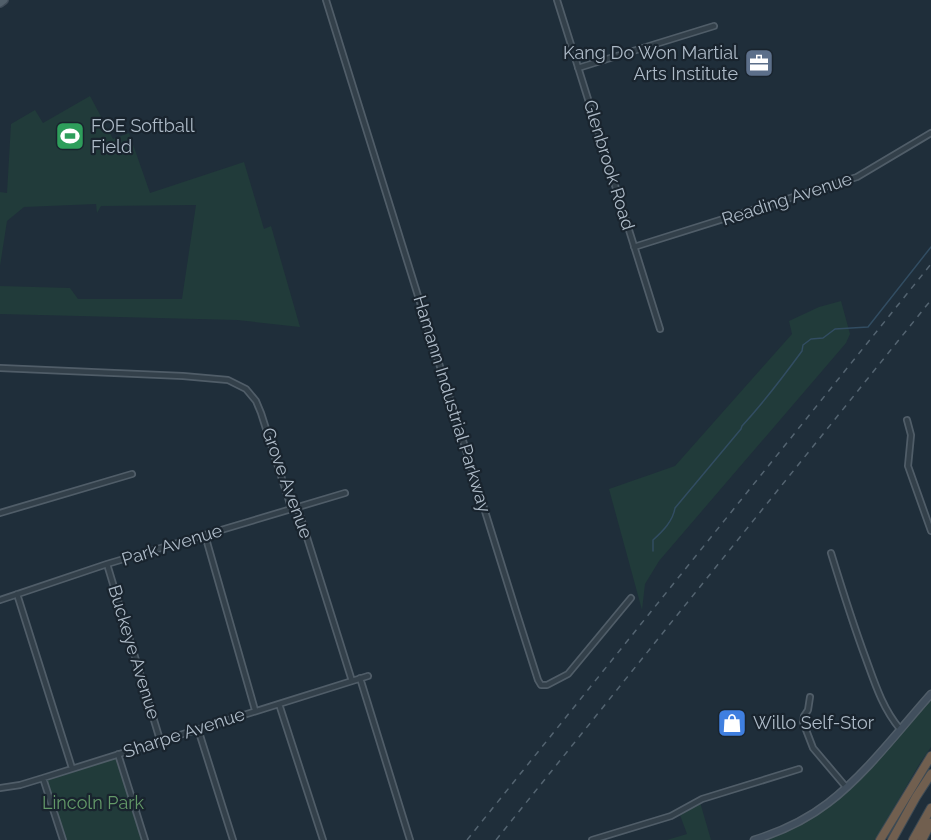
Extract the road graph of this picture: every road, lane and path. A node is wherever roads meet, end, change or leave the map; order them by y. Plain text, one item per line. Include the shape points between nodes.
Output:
1 (4, 0) edge
2 (326, 0) edge
3 (557, 0) edge
4 (0, 3) edge
5 (714, 26) dead end
6 (578, 68) junction
7 (931, 133) edge
8 (634, 247) junction
9 (660, 329) dead end
10 (0, 368) edge
11 (907, 420) dead end
12 (132, 474) dead end
13 (345, 493) dead end
14 (295, 508) junction
15 (0, 513) edge
16 (931, 531) edge
17 (205, 535) junction
18 (831, 553) dead end
19 (107, 564) junction
20 (17, 594) junction
21 (631, 598) dead end
22 (0, 600) edge
23 (368, 676) dead end
24 (360, 678) junction
25 (352, 681) junction
26 (931, 694) edge
27 (810, 697) dead end
28 (279, 704) junction
29 (255, 710) junction
30 (198, 729) junction
31 (900, 729) junction
32 (160, 740) junction
33 (118, 754) junction
34 (931, 756) edge
35 (72, 768) junction
36 (799, 769) dead end
37 (931, 774) edge
38 (43, 778) junction
39 (846, 787) junction
40 (0, 789) edge
41 (931, 808) edge
42 (931, 823) edge
43 (63, 840) edge
44 (145, 840) edge
45 (233, 840) edge
46 (322, 840) edge
47 (410, 840) edge
48 (592, 840) edge
49 (754, 840) edge
50 (880, 840) edge
51 (892, 840) edge
52 (913, 840) edge
53 (922, 840) edge

1 - 4 main road
2 - 21 street, Hamann Industrial Parkway via 541,685 568,674
3 - 6 street, Glenbrook Road
5 - 6 street
6 - 8 street, Glenbrook Road
7 - 8 street, Reading Avenue via 857,177
8 - 9 street, Glenbrook Road
10 - 14 street, Grove Avenue via 228,380 246,389 256,401 290,504
11 - 16 street via 911,435 908,466
12 - 15 street
13 - 14 street, Park Avenue
14 - 17 street, Park Avenue
14 - 25 street, Grove Avenue
17 - 19 street, Park Avenue
17 - 29 street
18 - 31 street via 880,698
19 - 20 street, Park Avenue
19 - 32 street, Buckeye Avenue
20 - 22 street, Park Avenue
20 - 35 street
23 - 24 street, Sharpe Avenue
24 - 25 street, Sharpe Avenue
24 - 47 street
25 - 28 street, Sharpe Avenue
26 - 31 street
27 - 39 street via 803,722 813,748
28 - 29 street, Sharpe Avenue
28 - 46 street
29 - 30 street, Sharpe Avenue
30 - 32 street, Sharpe Avenue
30 - 45 street
31 - 39 street
32 - 33 street, Sharpe Avenue
33 - 35 street, Sharpe Avenue
33 - 44 street
34 - 50 highway
35 - 38 street, Sharpe Avenue
36 - 48 street via 702,799 671,816
37 - 51 highway
38 - 40 street, Sharpe Avenue
38 - 43 street
39 - 49 street via 800,821
41 - 52 highway
42 - 53 highway

